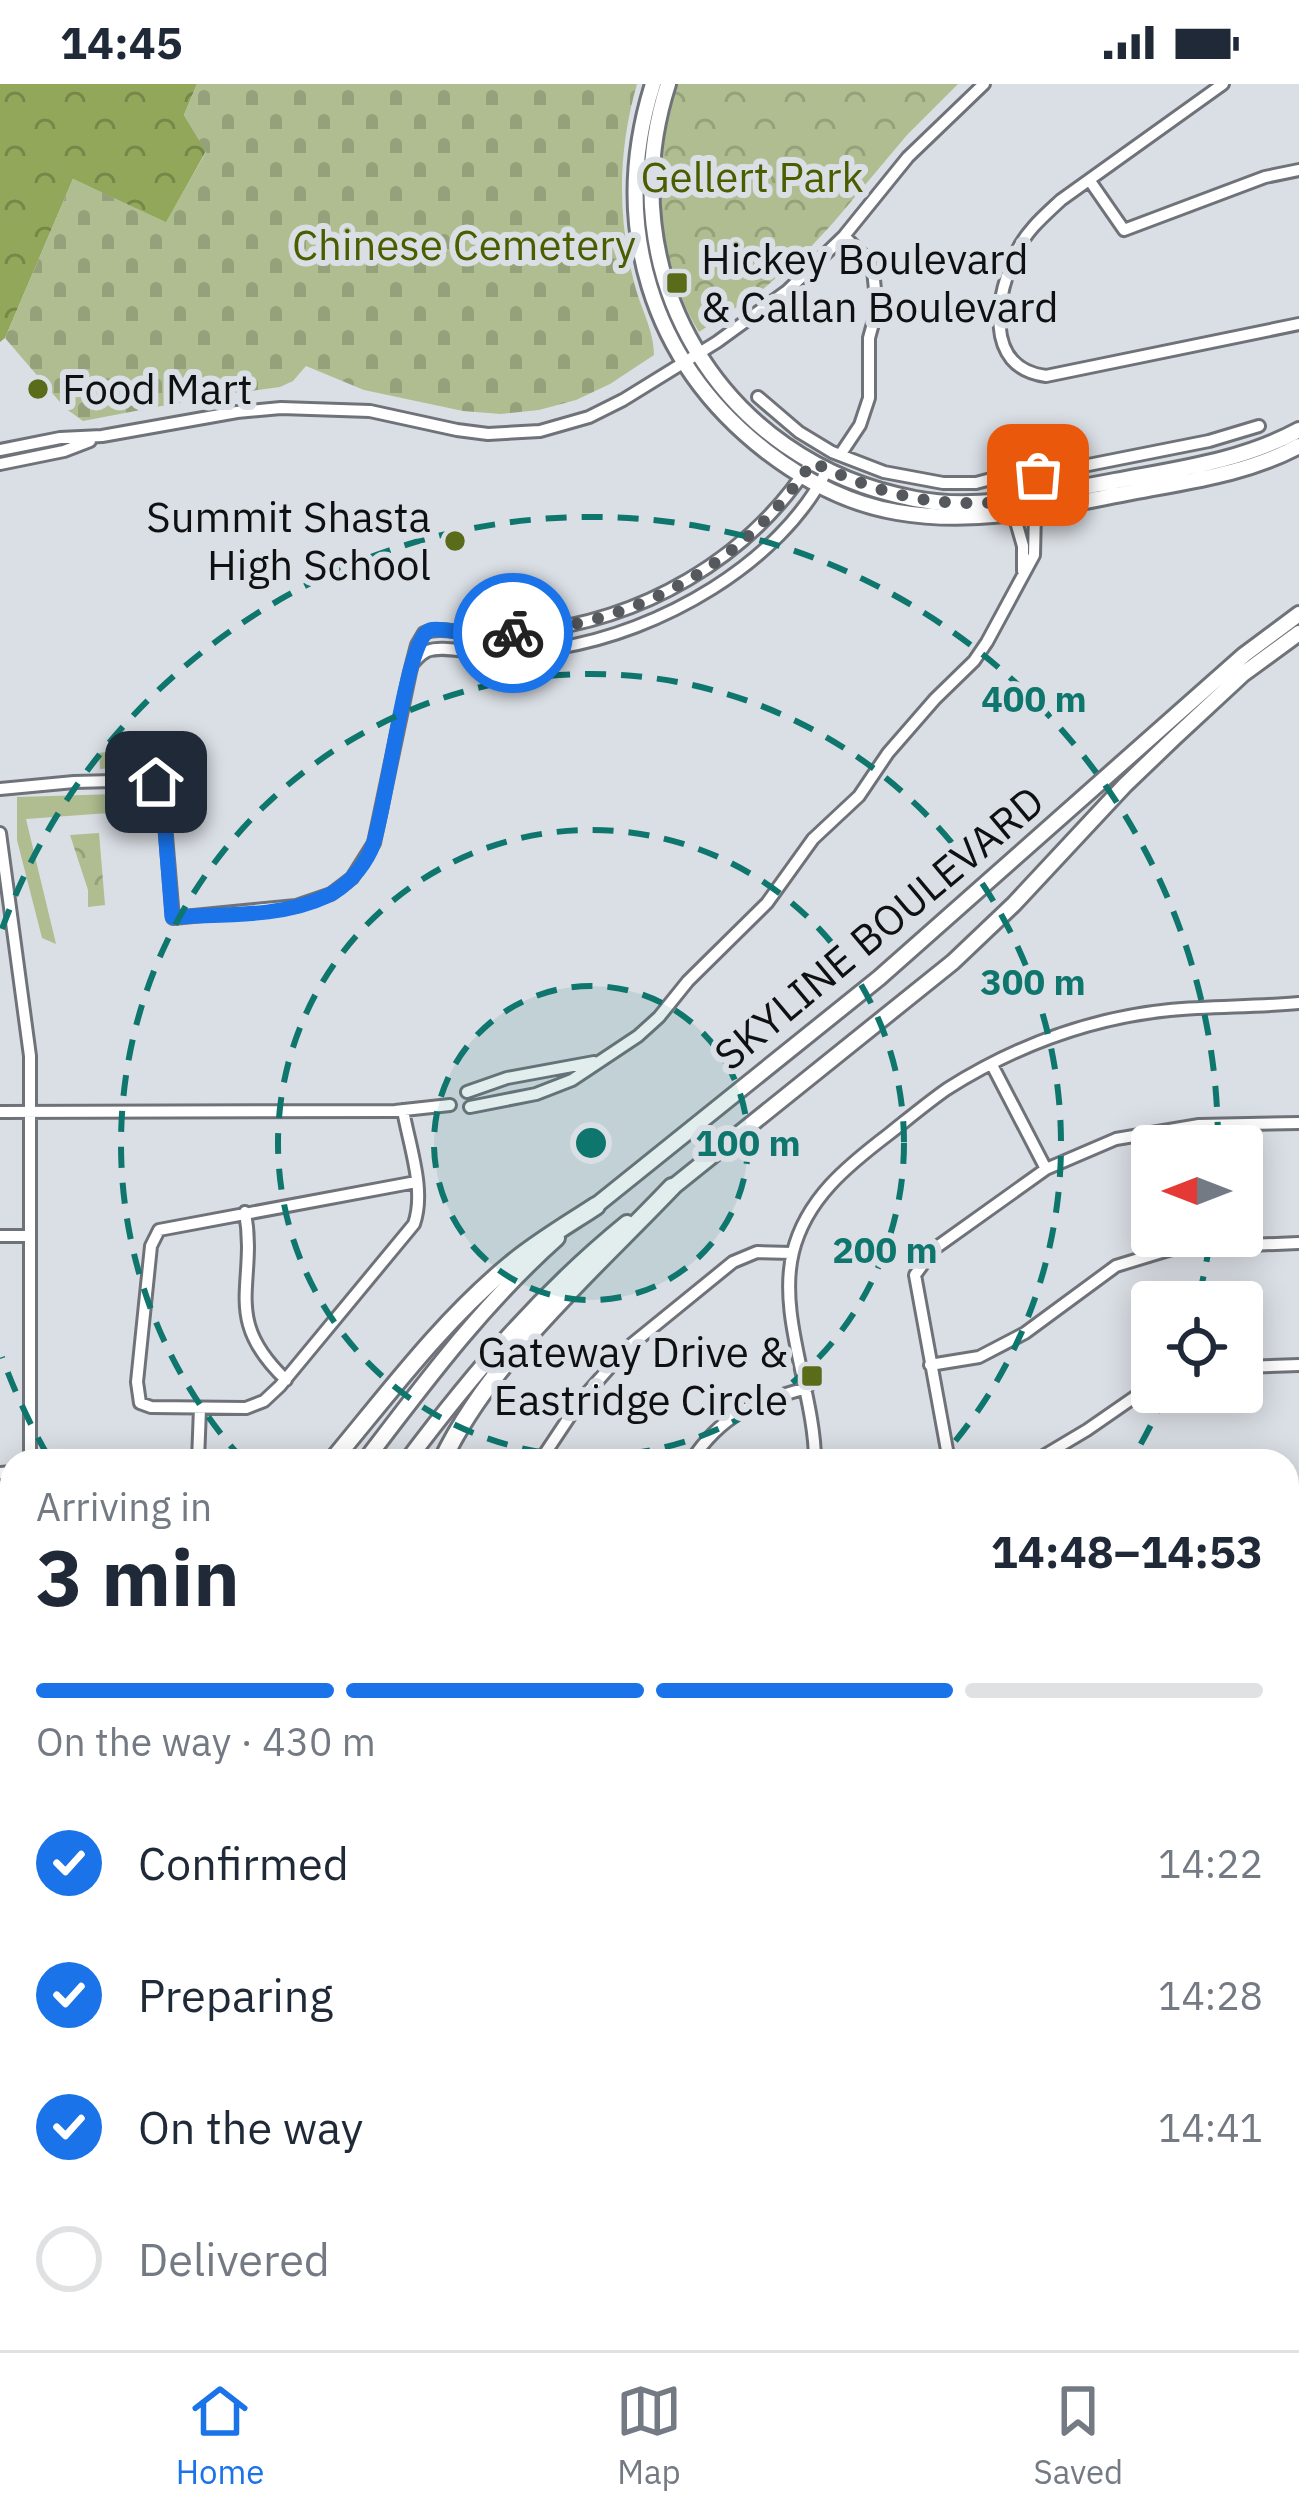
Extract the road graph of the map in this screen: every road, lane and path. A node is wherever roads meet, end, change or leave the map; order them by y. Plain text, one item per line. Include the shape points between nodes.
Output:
1 (653, 84) edge
2 (668, 84) edge
3 (984, 84) edge
4 (1223, 84) edge
5 (1299, 170) edge
6 (1090, 181) junction
7 (844, 236) junction
8 (1299, 324) edge
9 (699, 353) junction
10 (683, 363) junction
11 (758, 397) dead end
12 (1259, 426) dead end
13 (1299, 430) edge
14 (102, 436) junction
15 (1299, 446) edge
16 (0, 450) edge
17 (840, 455) junction
18 (0, 464) edge
19 (807, 469) junction
20 (827, 470) junction
21 (1006, 475) junction
22 (819, 485) junction
23 (1012, 507) junction
24 (1035, 511) junction
25 (1023, 574) junction
26 (1299, 614) edge
27 (1299, 633) edge
28 (410, 672) junction
29 (0, 789) edge
30 (0, 834) edge
31 (4, 899) edge
32 (1299, 1003) edge
33 (613, 1053) junction
34 (992, 1065) junction
35 (467, 1092) dead end
36 (450, 1105) dead end
37 (470, 1107) dead end
38 (403, 1110) junction
39 (0, 1112) edge
40 (28, 1112) junction
41 (1299, 1123) edge
42 (1046, 1169) junction
43 (416, 1182) junction
44 (672, 1187) junction
45 (596, 1206) junction
46 (245, 1212) junction
47 (0, 1236) edge
48 (29, 1236) junction
49 (1299, 1243) edge
50 (792, 1253) junction
51 (931, 1364) junction
52 (1299, 1365) edge
53 (1263, 1366) edge
54 (286, 1380) junction
55 (807, 1388) junction
56 (1131, 1400) edge
57 (477, 1403) junction
58 (200, 1408) junction
59 (30, 1449) edge
60 (198, 1449) edge
61 (342, 1449) edge
62 (374, 1449) edge
63 (416, 1449) edge
64 (449, 1449) edge
65 (457, 1449) edge
66 (548, 1449) edge
67 (699, 1449) edge
68 (815, 1449) edge
69 (947, 1449) edge
70 (1055, 1449) edge

1 - 10 main road via 637,162 638,229 655,304
2 - 9 main road via 652,152 652,218 670,295
3 - 7 street via 908,157
4 - 6 street
5 - 6 street via 1124,230
6 - 8 street via 1037,221 1017,250 999,334 1016,366 1046,376
7 - 9 street via 778,298
7 - 17 street via 873,271 877,309 869,398
9 - 10 street
9 - 19 main road via 752,419
10 - 14 street via 601,412 527,433 293,407
10 - 19 main road via 730,421
11 - 17 street
12 - 21 street via 1122,459
13 - 23 main road via 1225,460
14 - 16 street
14 - 18 street
15 - 24 main road via 1235,472
17 - 21 street via 932,482
19 - 20 main road
19 - 22 main road
19 - 28 street via 741,544 664,593 553,629 428,631
20 - 22 street
20 - 23 main road via 919,500
21 - 23 street
22 - 23 main road via 911,514 967,518
22 - 28 street via 753,558 661,615 556,648 430,650
23 - 24 main road
23 - 25 street
24 - 25 street via 1034,555
25 - 33 street via 974,661 859,796 659,1017
26 - 45 main road, SKYLINE BOULEVARD via 879,978
27 - 44 main road, SKYLINE BOULEVARD via 1174,737 953,962
28 - 29 street via 371,849 346,884 304,904 172,917 162,789 153,780
30 - 31 street
31 - 40 street via 31,1056
32 - 34 street via 1127,1016 1042,1040
33 - 35 street
33 - 37 street via 557,1087
34 - 42 street
34 - 50 street via 841,1172 806,1214
36 - 38 street
38 - 40 street
38 - 43 street
39 - 40 street
40 - 48 street
41 - 42 street via 1199,1125 1116,1139
42 - 51 street via 934,1250 915,1275
43 - 46 street
43 - 54 street via 411,1230
44 - 57 highway
44 - 63 main road, SKYLINE BOULEVARD via 531,1309
45 - 61 highway via 481,1291
45 - 62 main road, SKYLINE BOULEVARD via 478,1317
46 - 54 street via 246,1318 258,1349
46 - 58 street via 166,1226 152,1242 138,1399 147,1407
47 - 48 street
48 - 59 street
49 - 51 street via 1175,1248 1116,1266 1025,1333 979,1357
50 - 55 street via 788,1291
50 - 66 street via 757,1252 733,1262 626,1349
51 - 69 street
52 - 53 street
54 - 58 street via 253,1406
55 - 67 street via 738,1412
55 - 68 street
56 - 70 street
57 - 64 highway
57 - 65 highway
58 - 60 street

